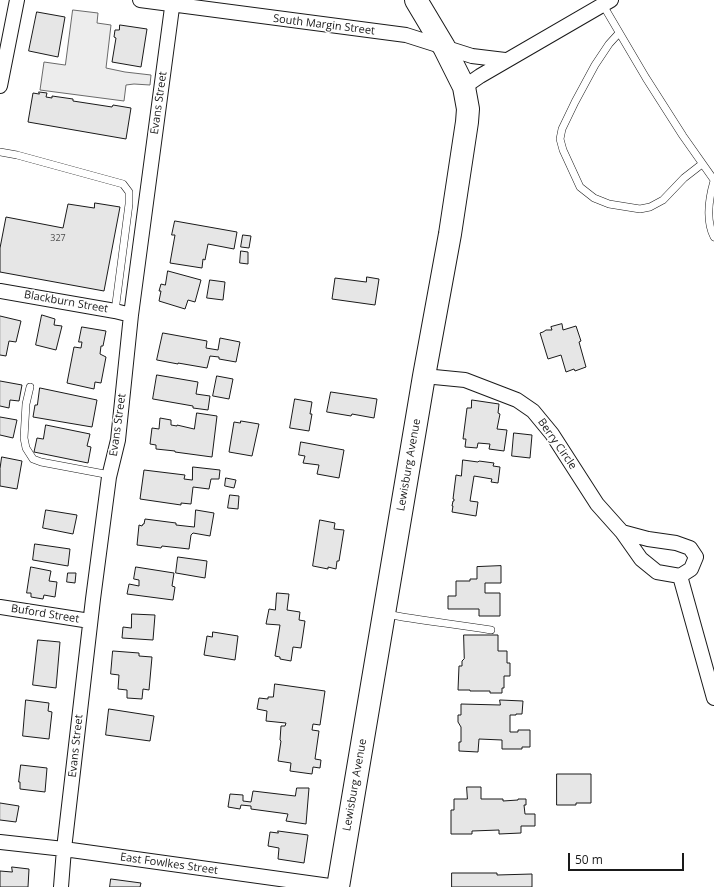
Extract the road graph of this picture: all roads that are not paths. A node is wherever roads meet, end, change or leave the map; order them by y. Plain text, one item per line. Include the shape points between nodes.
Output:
1 (17, 0) edge
2 (140, 0) edge
3 (416, 0) edge
4 (173, 2) edge
5 (607, 2) edge
6 (619, 33) junction
7 (444, 47) junction
8 (506, 60) junction
9 (0, 86) edge
10 (464, 87) junction
11 (0, 152) edge
12 (702, 164) junction
13 (714, 180) edge
14 (714, 237) edge
15 (0, 291) edge
16 (115, 311) junction
17 (131, 315) junction
18 (424, 376) junction
19 (30, 387) dead end
20 (110, 475) junction
21 (622, 532) junction
22 (680, 576) junction
23 (0, 607) edge
24 (384, 614) junction
25 (90, 621) junction
26 (491, 630) dead end
27 (714, 698) edge
28 (0, 842) edge
29 (64, 849) junction
30 (61, 887) edge
31 (337, 887) edge

1 - 9 street
2 - 4 street, South Margin Street
3 - 7 main road, Lewisburg Avenue
4 - 7 street, South Margin Street via 406,35
4 - 17 street, Evans Street
5 - 6 lane
5 - 8 street
6 - 12 lane
6 - 12 lane via 595,65 562,129 560,139 563,150 580,187 594,198 609,204 640,209 663,200
7 - 8 street, South Margin Street via 472,56
7 - 10 main road, Lewisburg Avenue
8 - 10 street
10 - 18 main road, Lewisburg Avenue via 468,109 467,122
11 - 16 lane via 124,184 129,192 129,204
12 - 13 lane
13 - 14 lane via 709,198 709,216
15 - 16 street, Blackburn Street
16 - 17 street, Blackburn Street
17 - 20 street, Evans Street via 118,440
18 - 21 street, Berry Circle via 465,380 517,400 533,411 552,434 597,504
18 - 24 main road, Lewisburg Avenue
19 - 20 lane via 24,438 26,448 33,459
20 - 25 street, Evans Street
21 - 22 street, Berry Circle via 641,559 657,572
21 - 22 street via 690,548 696,557 691,568
22 - 27 street
23 - 25 street, Buford Street
24 - 26 lane
24 - 31 main road, Lewisburg Avenue
25 - 29 street, Evans Street
28 - 29 street, East Fowlkes Street
29 - 30 street, Evans Street
29 - 31 street, East Fowlkes Street

